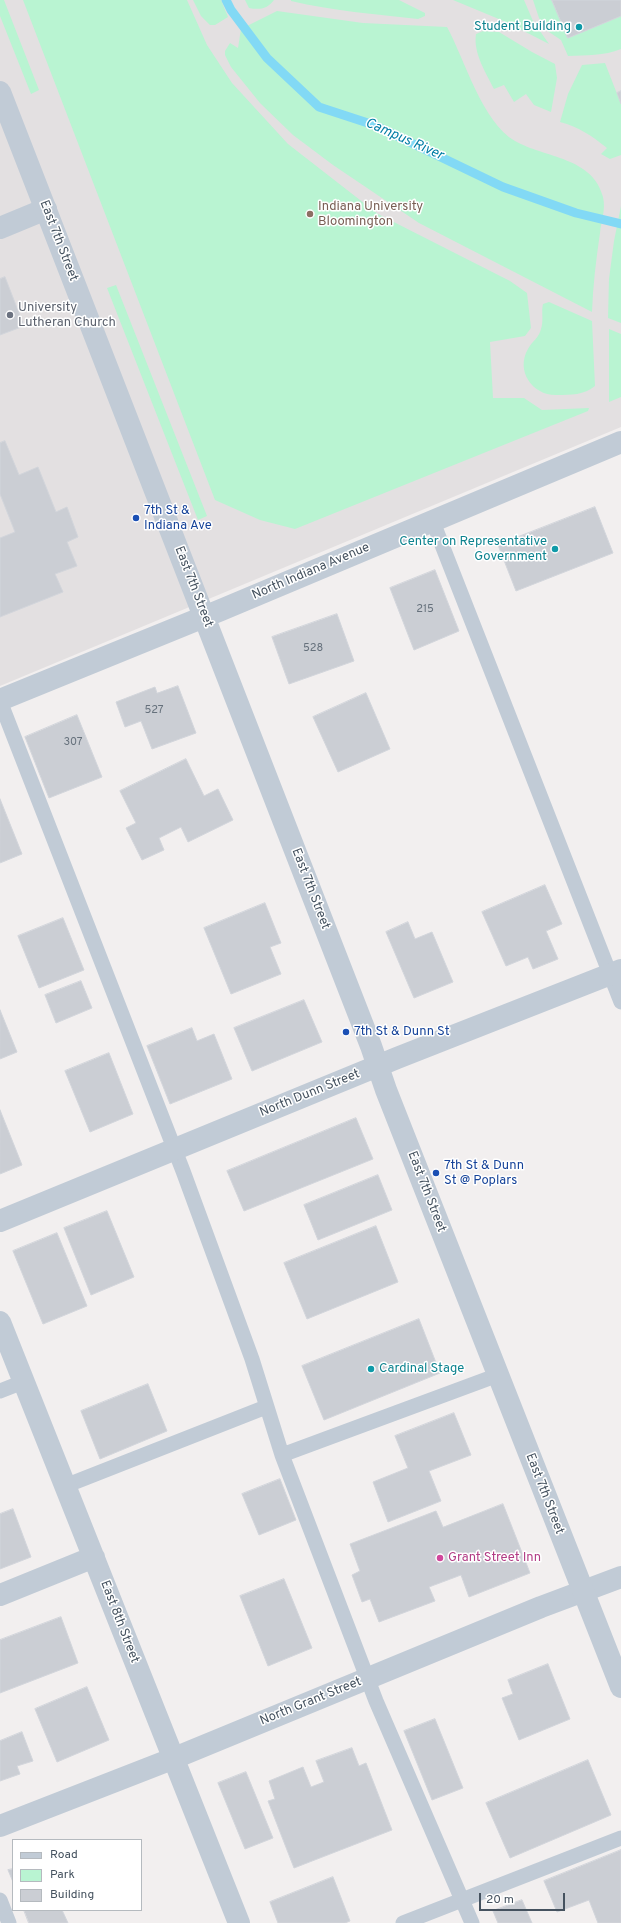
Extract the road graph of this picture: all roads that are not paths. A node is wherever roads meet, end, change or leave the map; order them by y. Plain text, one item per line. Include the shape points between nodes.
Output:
1 (0, 92) edge
2 (46, 209) junction
3 (0, 228) edge
4 (621, 442) edge
5 (434, 522) junction
6 (205, 616) junction
7 (0, 700) edge
8 (616, 973) edge
9 (621, 1002) edge
10 (378, 1066) junction
11 (174, 1151) junction
12 (0, 1221) edge
13 (0, 1322) edge
14 (498, 1375) junction
15 (23, 1382) junction
16 (0, 1391) edge
17 (266, 1408) junction
18 (282, 1455) junction
19 (65, 1486) junction
20 (94, 1557) junction
21 (621, 1577) edge
22 (582, 1592) junction
23 (0, 1595) edge
24 (368, 1678) junction
25 (621, 1687) edge
26 (172, 1759) junction
27 (0, 1826) edge
28 (621, 1838) edge
29 (0, 1900) edge
30 (464, 1901) junction
31 (9, 1923) edge
32 (239, 1923) edge
33 (403, 1923) edge
34 (472, 1923) edge

1 - 2 street, East 7th Street
2 - 3 street
2 - 6 street, East 7th Street
4 - 5 street, North Indiana Avenue
5 - 6 street, North Indiana Avenue
5 - 8 lane
6 - 7 street, North Indiana Avenue
6 - 10 street, East 7th Street
7 - 11 lane
8 - 9 lane
8 - 10 street, North Dunn Street
10 - 11 street, North Dunn Street
10 - 14 street, East 7th Street
11 - 12 street, North Dunn Street
11 - 17 lane via 252,1359
13 - 15 street, East 8th Street
14 - 18 lane
14 - 22 street, East 7th Street
15 - 16 lane
15 - 19 street, East 8th Street
17 - 18 lane
17 - 19 lane
18 - 24 lane
19 - 20 street, East 8th Street
20 - 23 street
20 - 26 street, East 8th Street
21 - 22 street, North Grant Street
22 - 24 street, North Grant Street
22 - 25 street, East 7th Street
24 - 26 street, North Grant Street
24 - 30 lane
26 - 27 street, North Grant Street
26 - 32 street, East 8th Street
28 - 30 lane
29 - 31 lane
30 - 33 lane
30 - 34 lane

